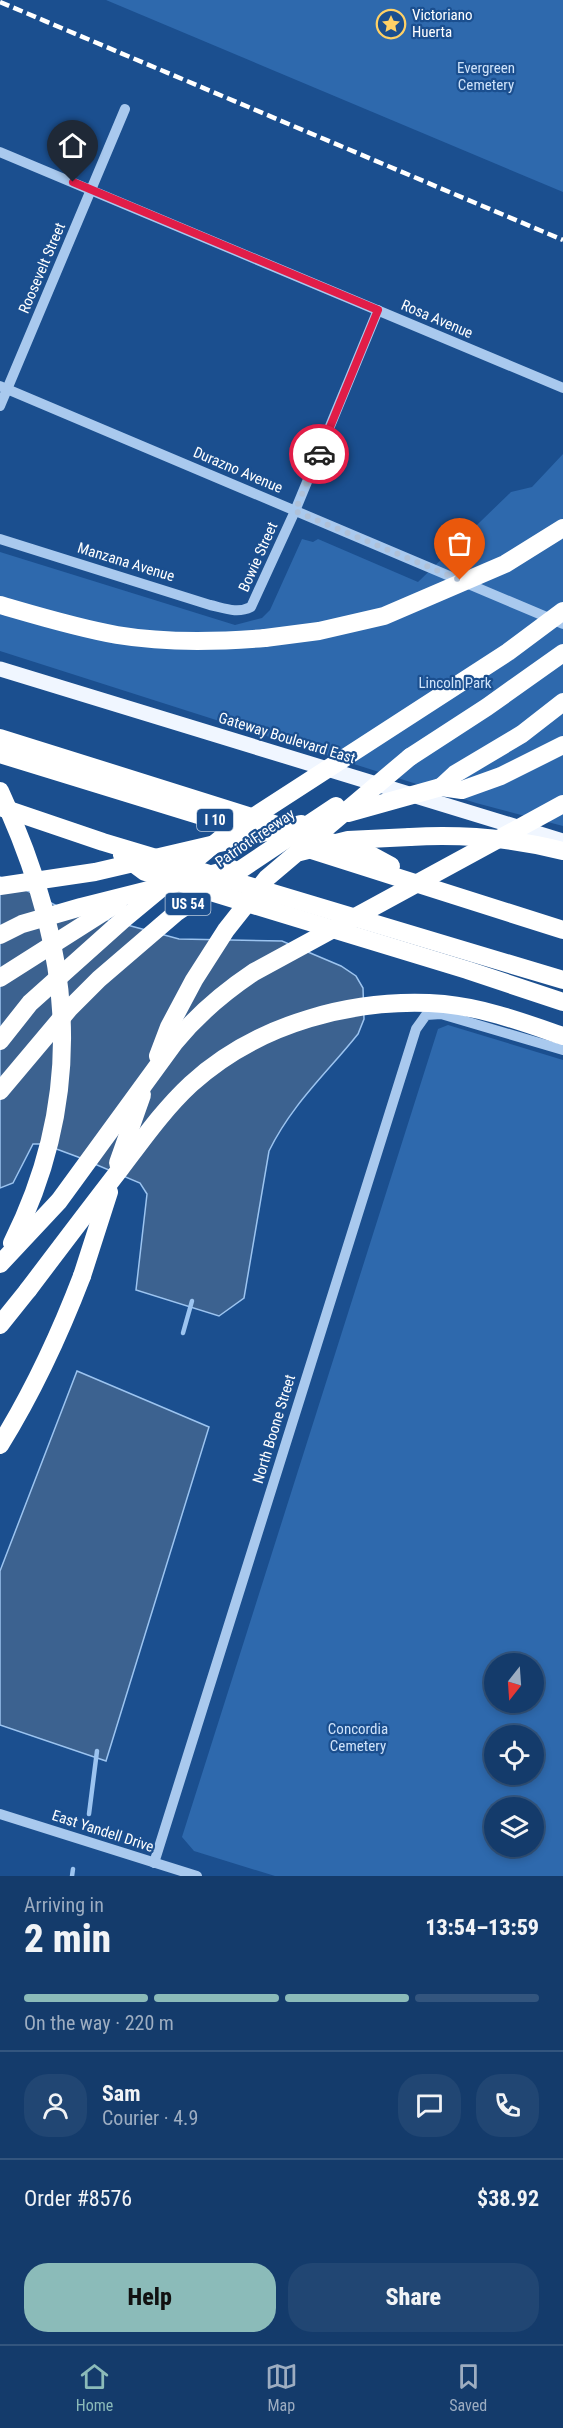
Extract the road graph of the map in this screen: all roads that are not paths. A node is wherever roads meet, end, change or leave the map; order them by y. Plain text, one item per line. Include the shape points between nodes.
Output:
1 (125, 109) dead end
2 (0, 152) edge
3 (91, 190) junction
4 (378, 310) junction
5 (4, 388) edge
6 (563, 388) edge
7 (0, 406) edge
8 (295, 511) junction
9 (563, 528) edge
10 (0, 538) edge
11 (0, 605) edge
12 (243, 611) joint
13 (563, 611) edge
14 (563, 624) edge
15 (563, 653) edge
16 (0, 669) edge
17 (563, 702) edge
18 (0, 738) edge
19 (563, 745) edge
20 (0, 754) edge
21 (410, 757) junction
22 (441, 787) junction
23 (0, 791) edge
24 (563, 804) edge
25 (0, 807) edge
26 (224, 836) junction
27 (563, 841) edge
28 (103, 842) junction
29 (563, 851) edge
30 (0, 886) edge
31 (436, 889) junction
32 (563, 930) edge
33 (0, 935) edge
34 (470, 961) junction
35 (0, 978) edge
36 (563, 980) edge
37 (563, 1002) edge
38 (563, 1036) edge
39 (0, 1041) edge
40 (563, 1050) edge
41 (0, 1091) edge
42 (0, 1263) edge
43 (0, 1325) edge
44 (0, 1445) edge
45 (0, 1814) edge
46 (160, 1868) edge
47 (197, 1876) edge

1 - 3 street, Roosevelt Street
2 - 3 street, Rosa Avenue
3 - 4 street, Rosa Avenue
3 - 5 street, Roosevelt Street
4 - 6 street, Rosa Avenue
4 - 8 street, Bowie Street
5 - 7 street, Roosevelt Street
5 - 8 street, Durazno Avenue
8 - 12 street, Bowie Street via 254,604
8 - 14 street, Durazno Avenue
9 - 11 highway, bridge via 505,564 384,616 265,639 199,641 117,635
10 - 12 street, Manzana Avenue via 210,605
13 - 26 highway, Patriot Freeway / US 54, bridge via 508,652
15 - 21 highway, Patriot Freeway / US 54
16 - 27 main road, Gateway Boulevard East
17 - 22 highway
18 - 31 highway via 367,854
19 - 22 highway via 472,787
20 - 31 highway, I 10
21 - 41 highway, Patriot Freeway / US 54, bridge via 177,912 76,1002
21 - 44 highway, bridge via 267,878 226,930 194,980 169,1027 129,1131 59,1338
22 - 30 highway, bridge via 328,818 95,872
23 - 42 highway, bridge via 27,855 51,930 61,993 62,1076 48,1153 26,1213
24 - 42 highway, bridge via 222,993 175,1042 59,1201
25 - 28 highway
26 - 35 highway, bridge
26 - 39 highway, Patriot Freeway / US 54, bridge via 124,918 30,1003
28 - 34 highway via 431,939
28 - 34 highway via 145,872 427,958
29 - 33 highway, bridge via 479,837 348,840 81,907 22,924
31 - 32 highway, I 10
34 - 36 highway
34 - 37 highway
38 - 43 highway, bridge via 500,1015 446,1005 406,1003 330,1013 268,1034 216,1063 162,1113
40 - 46 street, North Boone Street via 434,1014 422,1019 413,1037
45 - 46 street, East Yandell Drive
46 - 47 street, East Yandell Drive

